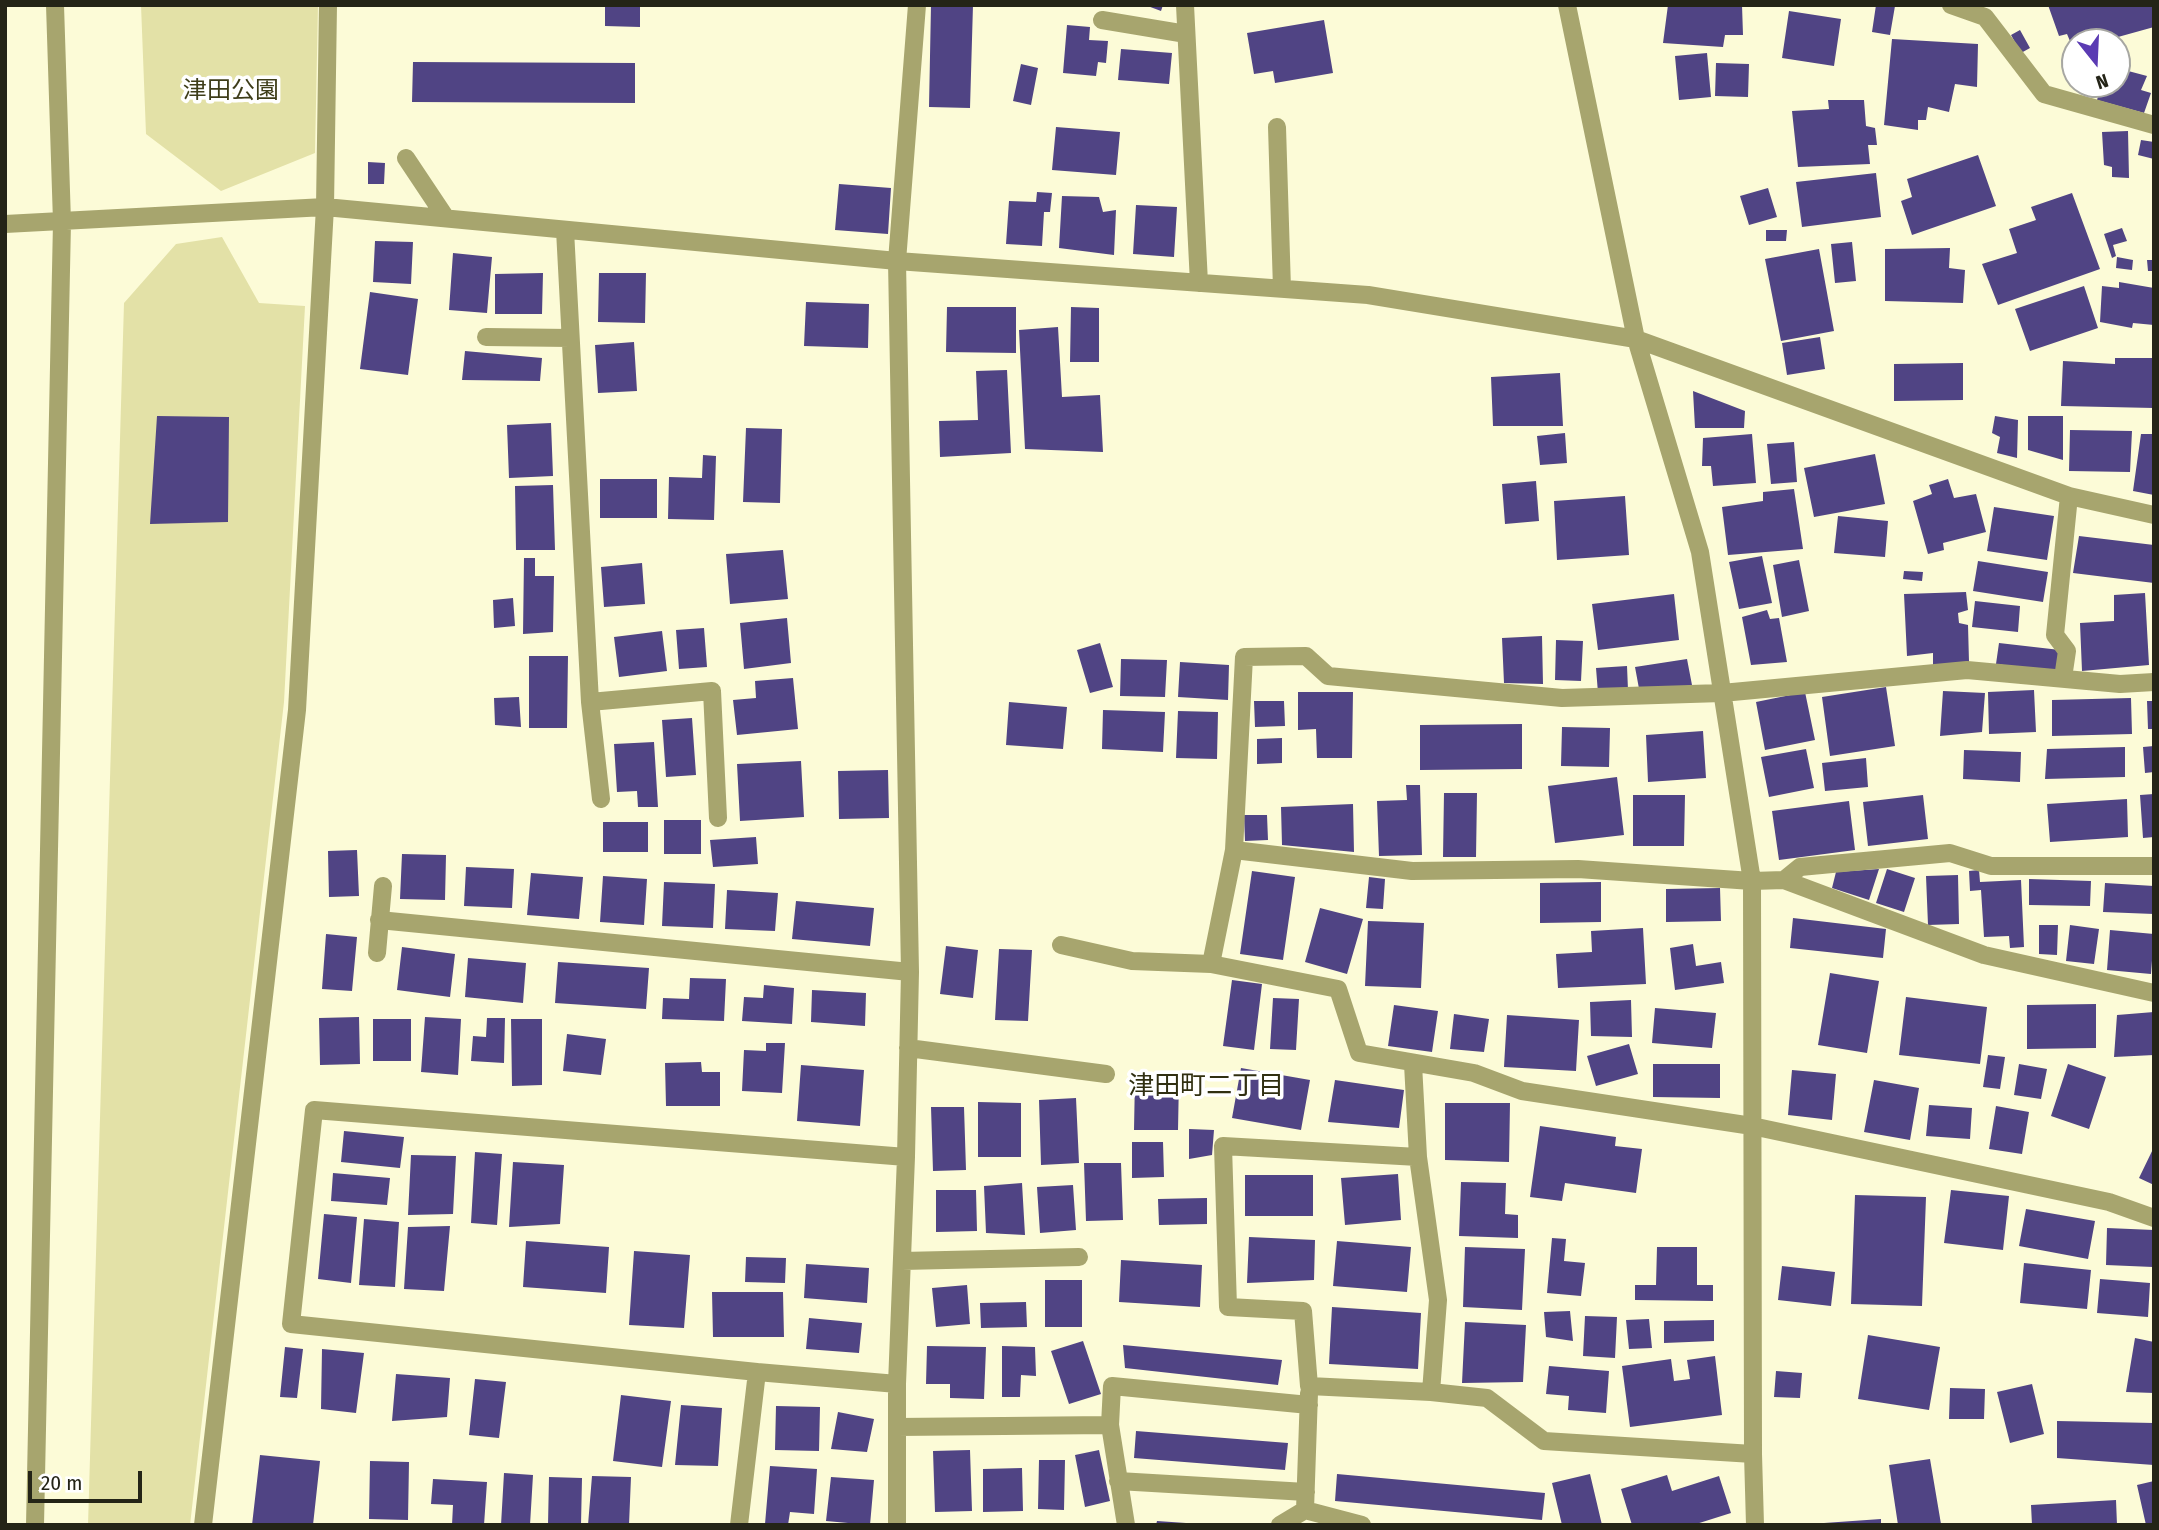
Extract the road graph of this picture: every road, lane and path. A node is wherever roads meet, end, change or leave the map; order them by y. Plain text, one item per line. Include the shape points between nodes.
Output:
1 (55, 5) edge
2 (328, 5) edge
3 (917, 5) edge
4 (1185, 5) edge
5 (1567, 5) edge
6 (1951, 5) edge
7 (1987, 11) edge
8 (1102, 20) dead end
9 (1186, 34) junction
10 (2154, 125) edge
11 (1277, 127) dead end
12 (407, 158) dead end
13 (325, 207) junction
14 (446, 218) junction
15 (62, 222) junction
16 (5, 224) edge
17 (565, 230) junction
18 (897, 261) junction
19 (1199, 283) junction
20 (1282, 289) junction
21 (486, 337) dead end
22 (570, 338) junction
23 (1636, 339) junction
24 (2069, 496) junction
25 (2154, 515) edge
26 (2063, 678) junction
27 (2154, 682) edge
28 (1722, 694) junction
29 (590, 702) junction
30 (601, 799) dead end
31 (718, 818) dead end
32 (1234, 850) junction
33 (2154, 866) edge
34 (1783, 880) junction
35 (1752, 881) junction
36 (383, 886) dead end
37 (379, 920) junction
38 (1061, 945) dead end
39 (377, 953) dead end
40 (1211, 964) junction
41 (910, 972) junction
42 (2154, 993) edge
43 (908, 1048) junction
44 (1413, 1064) junction
45 (1106, 1074) dead end
46 (1752, 1126) junction
47 (906, 1157) junction
48 (1418, 1157) junction
49 (2154, 1218) edge
50 (1079, 1257) dead end
51 (902, 1261) junction
52 (757, 1372) junction
53 (897, 1384) junction
54 (1310, 1386) junction
55 (1431, 1392) junction
56 (1309, 1405) junction
57 (1110, 1426) junction
58 (897, 1427) junction
59 (1753, 1454) junction
60 (1118, 1481) junction
61 (1305, 1501) junction
62 (35, 1525) edge
63 (203, 1525) edge
64 (739, 1525) edge
65 (897, 1525) edge
66 (1126, 1525) edge
67 (1280, 1525) edge
68 (1362, 1525) edge
69 (1755, 1525) edge

1 - 15 street
2 - 13 street
3 - 18 street
4 - 9 street
5 - 23 street
6 - 7 street
7 - 10 street via 2044,94
8 - 9 street
9 - 19 street
11 - 20 street
12 - 14 street
13 - 14 street
13 - 15 street
13 - 63 street via 298,710
14 - 17 street
15 - 16 street
15 - 62 street
17 - 18 street
17 - 22 street
18 - 19 street
18 - 41 street
19 - 20 street
20 - 23 street via 1368,295
21 - 22 street
22 - 29 street
23 - 24 street
23 - 28 street via 1700,552
24 - 25 street
24 - 26 street via 2055,635 2067,651
26 - 27 street
26 - 28 street via 1967,670
28 - 32 street via 1562,698 1328,676 1306,656 1244,657
28 - 35 street
29 - 30 street
29 - 31 street via 712,691
32 - 35 street via 1412,871 1578,869
32 - 40 street
33 - 34 street via 1991,866 1950,853 1800,867
34 - 35 street
34 - 42 street via 1984,956
35 - 46 street
36 - 37 street
37 - 39 street
37 - 41 street
38 - 40 street via 1132,961
40 - 44 street via 1338,989 1359,1054
41 - 43 street
43 - 45 street
43 - 47 street
44 - 46 street via 1474,1073 1522,1091
44 - 48 street
46 - 49 street via 2109,1202
46 - 59 street
47 - 51 street
47 - 52 street via 314,1110 290,1324
48 - 54 street via 1223,1146 1227,1307 1303,1311
48 - 55 street via 1438,1300
50 - 51 street
51 - 53 street
52 - 53 street
52 - 64 street
53 - 58 street
54 - 55 street
54 - 56 street
55 - 59 street via 1487,1398 1544,1441
56 - 57 street via 1112,1386
56 - 61 street
57 - 58 street
57 - 60 street
58 - 65 street
59 - 69 street
60 - 61 street
60 - 66 street
61 - 67 street
61 - 68 street

